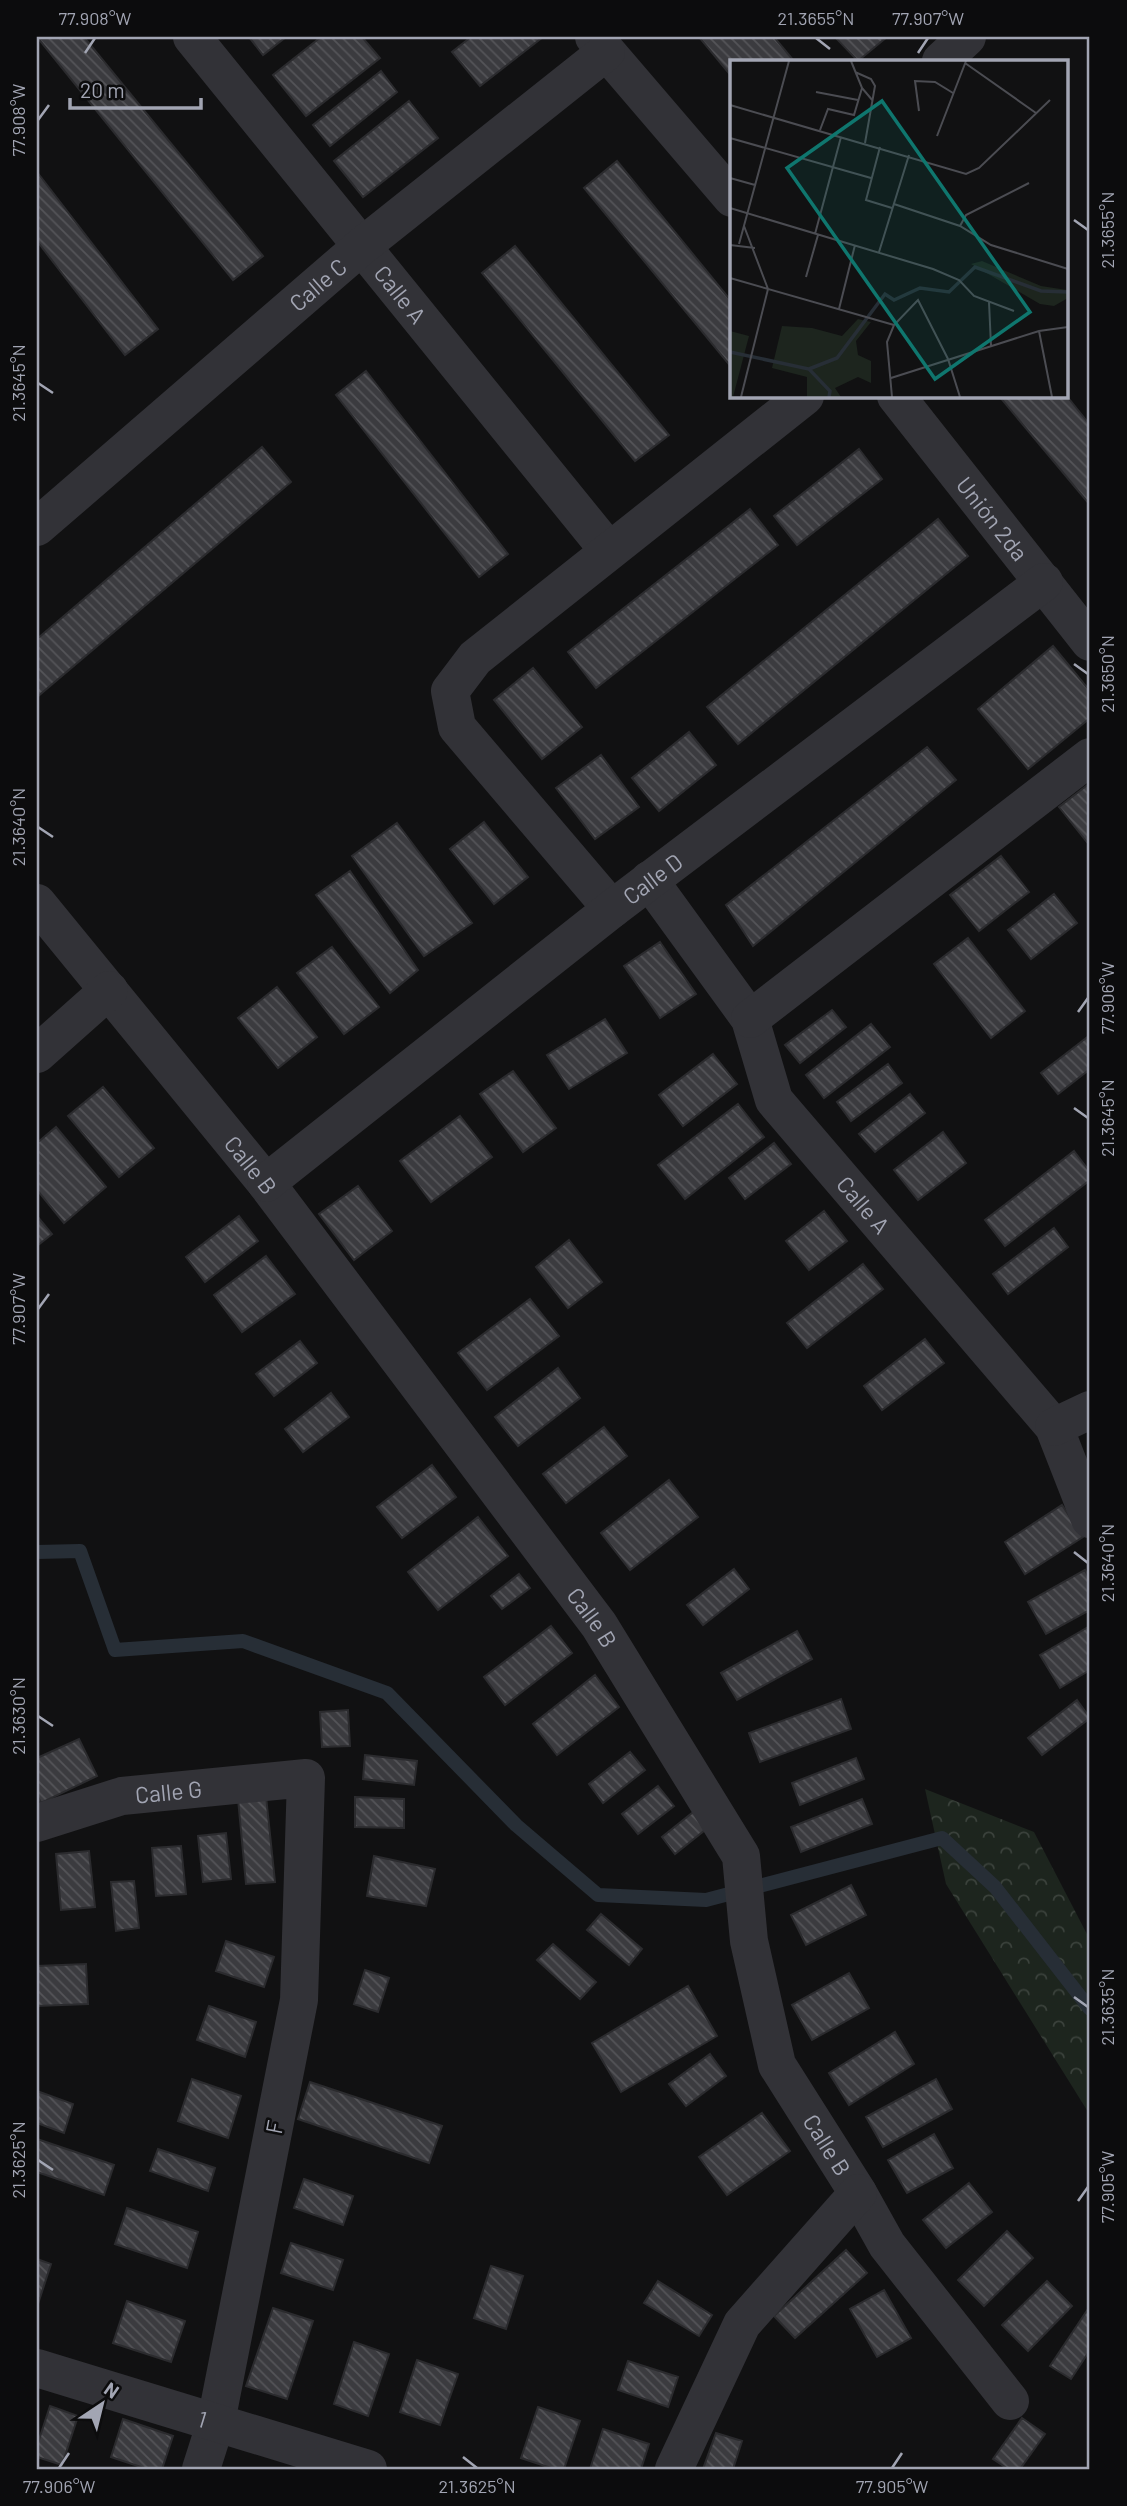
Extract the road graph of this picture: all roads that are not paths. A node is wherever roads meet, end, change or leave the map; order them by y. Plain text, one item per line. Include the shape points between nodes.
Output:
1 (192, 37) edge
2 (967, 37) edge
3 (600, 44) edge
4 (942, 60) edge
5 (730, 196) edge
6 (362, 246) junction
7 (804, 397) edge
8 (897, 397) edge
9 (37, 527) edge
10 (609, 551) junction
11 (1044, 582) junction
12 (1090, 642) edge
13 (1090, 757) edge
14 (649, 880) junction
15 (37, 902) edge
16 (612, 909) junction
17 (109, 990) junction
18 (750, 1019) junction
19 (37, 1055) edge
20 (266, 1183) junction
21 (1090, 1410) edge
22 (1054, 1427) junction
23 (1090, 1519) edge
24 (306, 1778) joint
25 (37, 1824) edge
26 (858, 2193) junction
27 (37, 2368) edge
28 (1010, 2401) dead end
29 (216, 2422) junction
30 (201, 2469) edge
31 (368, 2469) edge
32 (674, 2469) edge

1 - 6 street, Calle A
2 - 4 street
3 - 5 street
3 - 6 street, Calle C
6 - 9 street, Calle C
6 - 10 street, Calle A
7 - 10 street
8 - 11 street, Unión 2da
10 - 16 street via 475,658 450,691 457,727
11 - 12 street, Unión 2da
11 - 14 street, Calle D
13 - 18 street
14 - 16 street, Calle D
14 - 18 street, Calle A
15 - 17 street, Calle B
16 - 20 street, Calle D
17 - 19 street
17 - 20 street, Calle B
18 - 22 street, Calle A via 774,1100
20 - 26 street, Calle B via 599,1625 741,1856 749,1941 777,2065
21 - 22 street
22 - 23 street, Calle A
24 - 25 street, Calle G via 122,1796
24 - 29 street, F via 299,2000
26 - 28 street, Calle B via 887,2245
26 - 32 street via 742,2324
27 - 29 street, 1
29 - 30 street, F
29 - 31 street, 1

